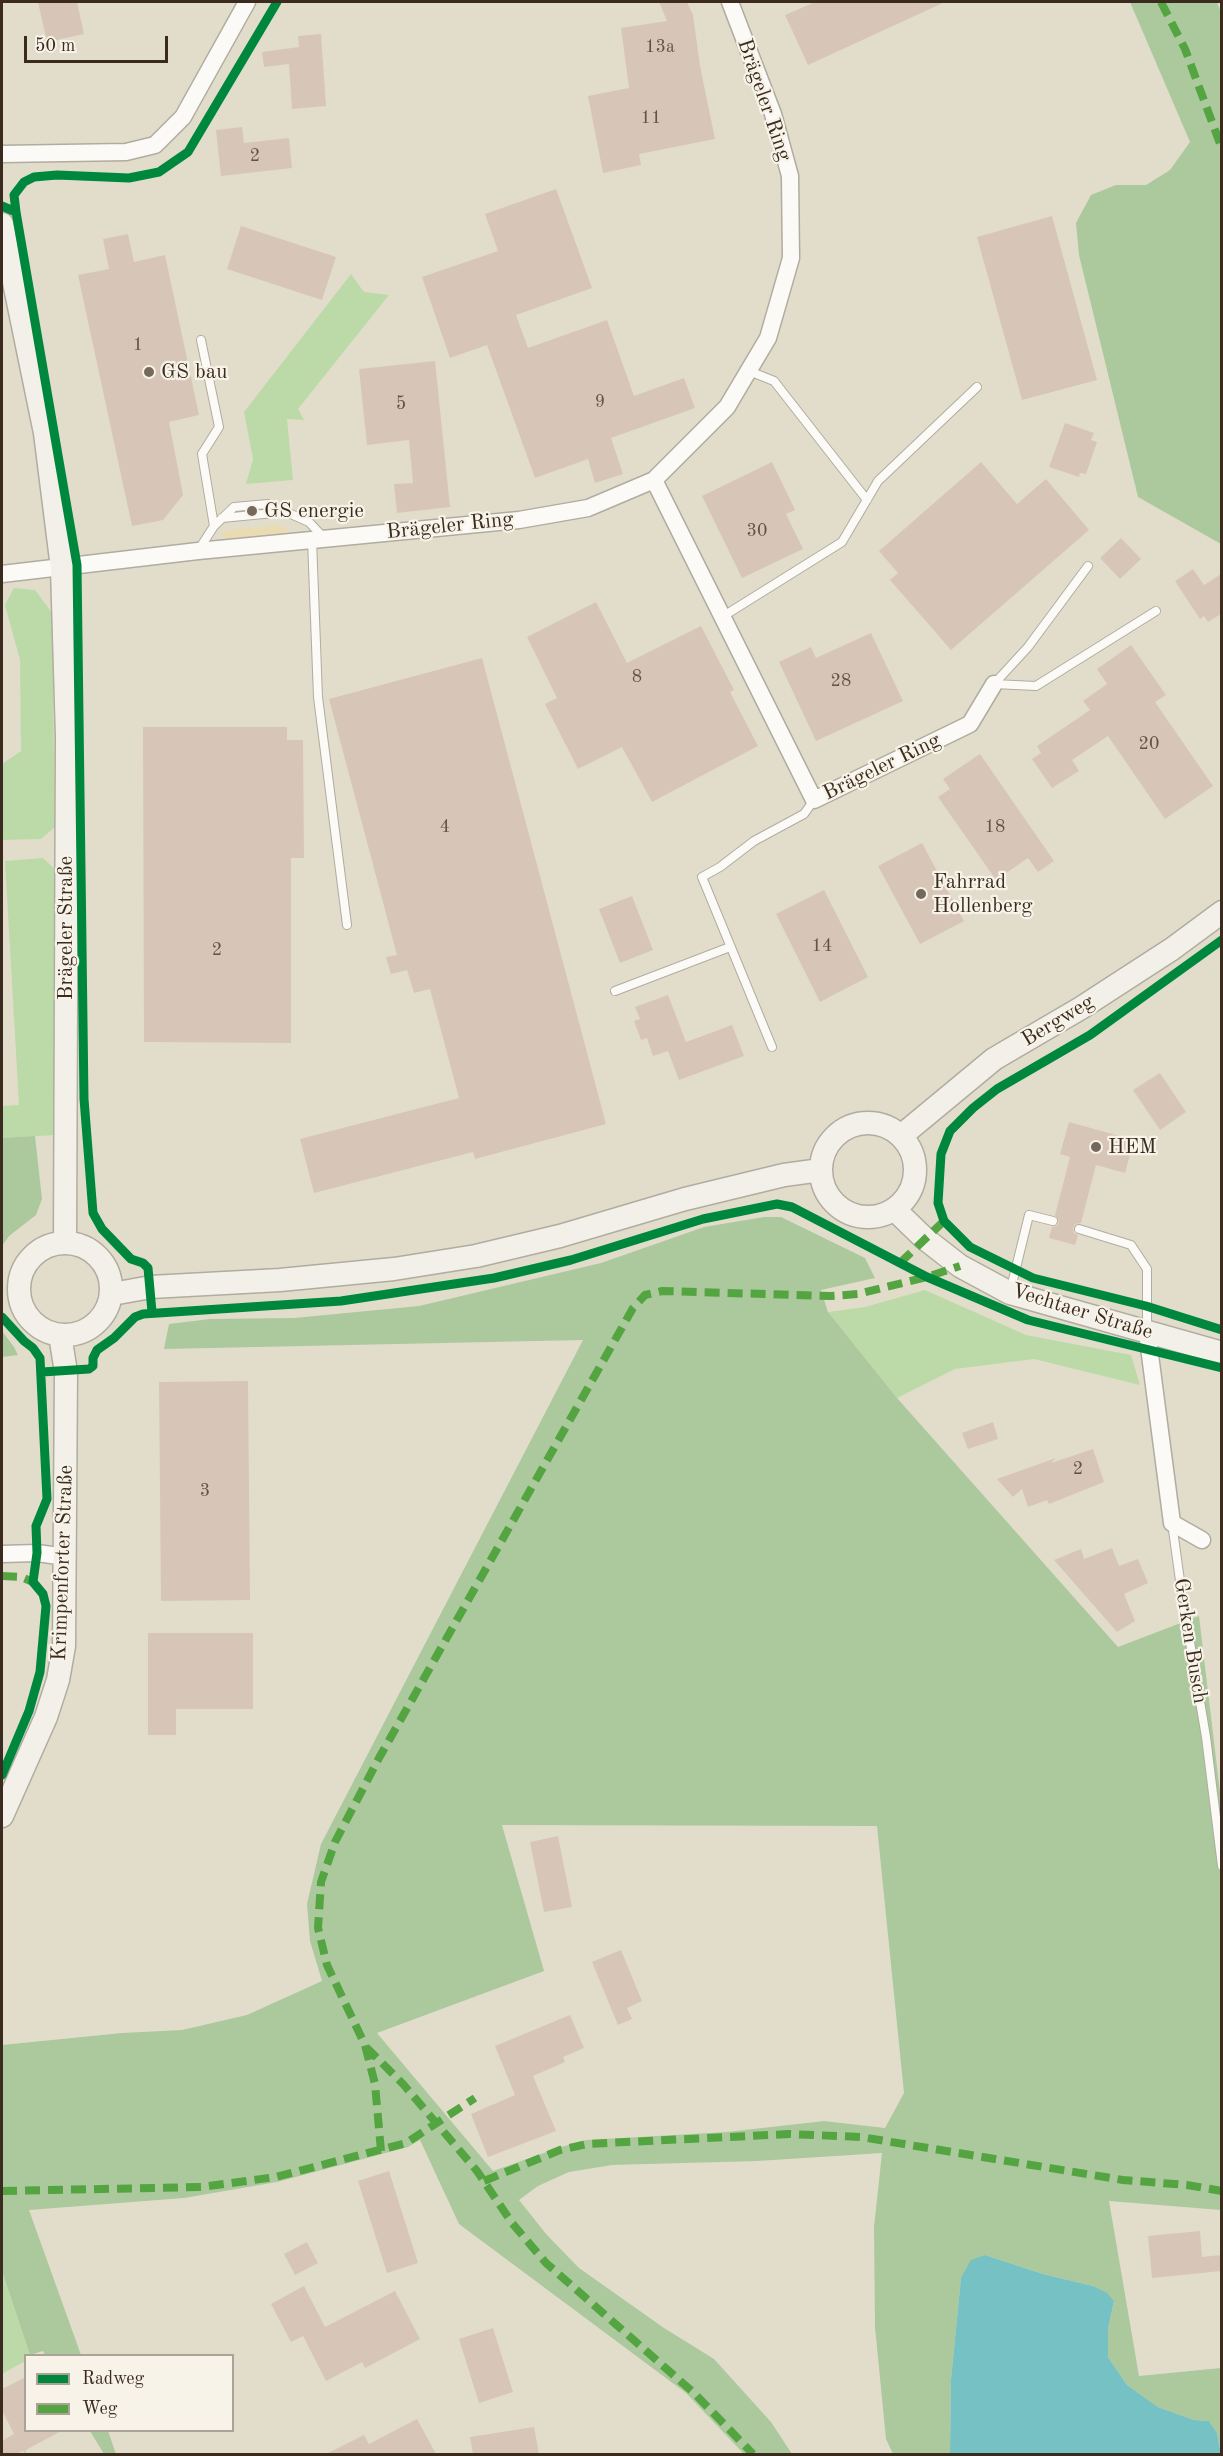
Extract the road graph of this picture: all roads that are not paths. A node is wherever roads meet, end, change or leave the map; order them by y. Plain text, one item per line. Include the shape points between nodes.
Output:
1 (247, 2) edge
2 (730, 2) edge
3 (2, 154) edge
4 (2, 224) edge
5 (201, 340) dead end
6 (749, 371) junction
7 (976, 387) dead end
8 (654, 480) junction
9 (867, 500) junction
10 (213, 526) junction
11 (318, 539) junction
12 (198, 551) junction
13 (1088, 566) dead end
14 (62, 568) junction
15 (2, 574) edge
16 (1156, 610) dead end
17 (722, 617) junction
18 (994, 684) junction
19 (814, 800) junction
20 (1221, 912) edge
21 (348, 925) dead end
22 (729, 947) junction
23 (615, 991) dead end
24 (772, 1047) dead end
25 (901, 1136) junction
26 (820, 1170) junction
27 (894, 1209) junction
28 (1053, 1221) dead end
29 (1079, 1229) dead end
30 (65, 1243) junction
31 (10, 1286) edge
32 (1010, 1293) junction
33 (112, 1294) junction
34 (1147, 1332) junction
35 (60, 1335) junction
36 (1221, 1353) edge
37 (1172, 1522) junction
38 (1202, 1540) dead end
39 (2, 1554) edge
40 (66, 1557) junction
41 (2, 1816) edge
42 (1221, 1866) edge

1 - 3 street via 183,117 155,145 126,152
2 - 6 street, Brägeler Ring via 773,114 790,176 791,258 768,338
4 - 14 main road, Brägeler Straße via 45,434
5 - 10 lane via 219,427 202,454
6 - 8 street, Brägeler Ring via 727,407
6 - 9 lane via 774,381
7 - 9 lane via 878,481
8 - 11 street, Brägeler Ring via 588,508 519,520
8 - 17 street, Brägeler Ring
9 - 17 lane via 842,542
10 - 11 lane via 234,507 268,504 309,522
10 - 12 lane
11 - 12 street, Brägeler Ring
11 - 21 lane via 318,697
12 - 14 street, Brägeler Ring
13 - 18 lane via 1028,647
14 - 15 street, Brägeler Ring
14 - 30 main road, Brägeler Straße via 67,737
16 - 18 lane via 1036,686
17 - 19 street, Brägeler Ring
18 - 19 street, Brägeler Ring via 970,724
19 - 22 lane via 804,814 754,841 702,877
20 - 25 main road, Bergweg via 1081,1008 994,1059
22 - 23 lane
22 - 24 lane
25 - 26 main road via 876,1124 849,1127 828,1144
25 - 27 main road via 912,1154 915,1175 904,1200
26 - 27 main road via 830,1198 852,1215 874,1217
26 - 33 main road via 685,1199 476,1256 394,1269 151,1287
27 - 32 main road, Vechtaer Straße via 960,1266
28 - 32 lane via 1029,1215
29 - 34 lane via 1131,1245 1147,1269
30 - 31 main road via 32,1257
30 - 33 main road via 83,1248 98,1259 107,1272
31 - 35 main road via 28,1318 40,1329
32 - 34 main road, Vechtaer Straße
33 - 35 main road via 94,1325 75,1334
34 - 36 main road, Vechtaer Straße
34 - 37 street, Gerken Busch
35 - 40 main road, Krimpenforter Straße via 66,1372
37 - 38 street
37 - 42 lane, Gerken Busch via 1206,1737
39 - 40 street
40 - 41 main road, Krimpenforter Straße via 64,1646 58,1680

